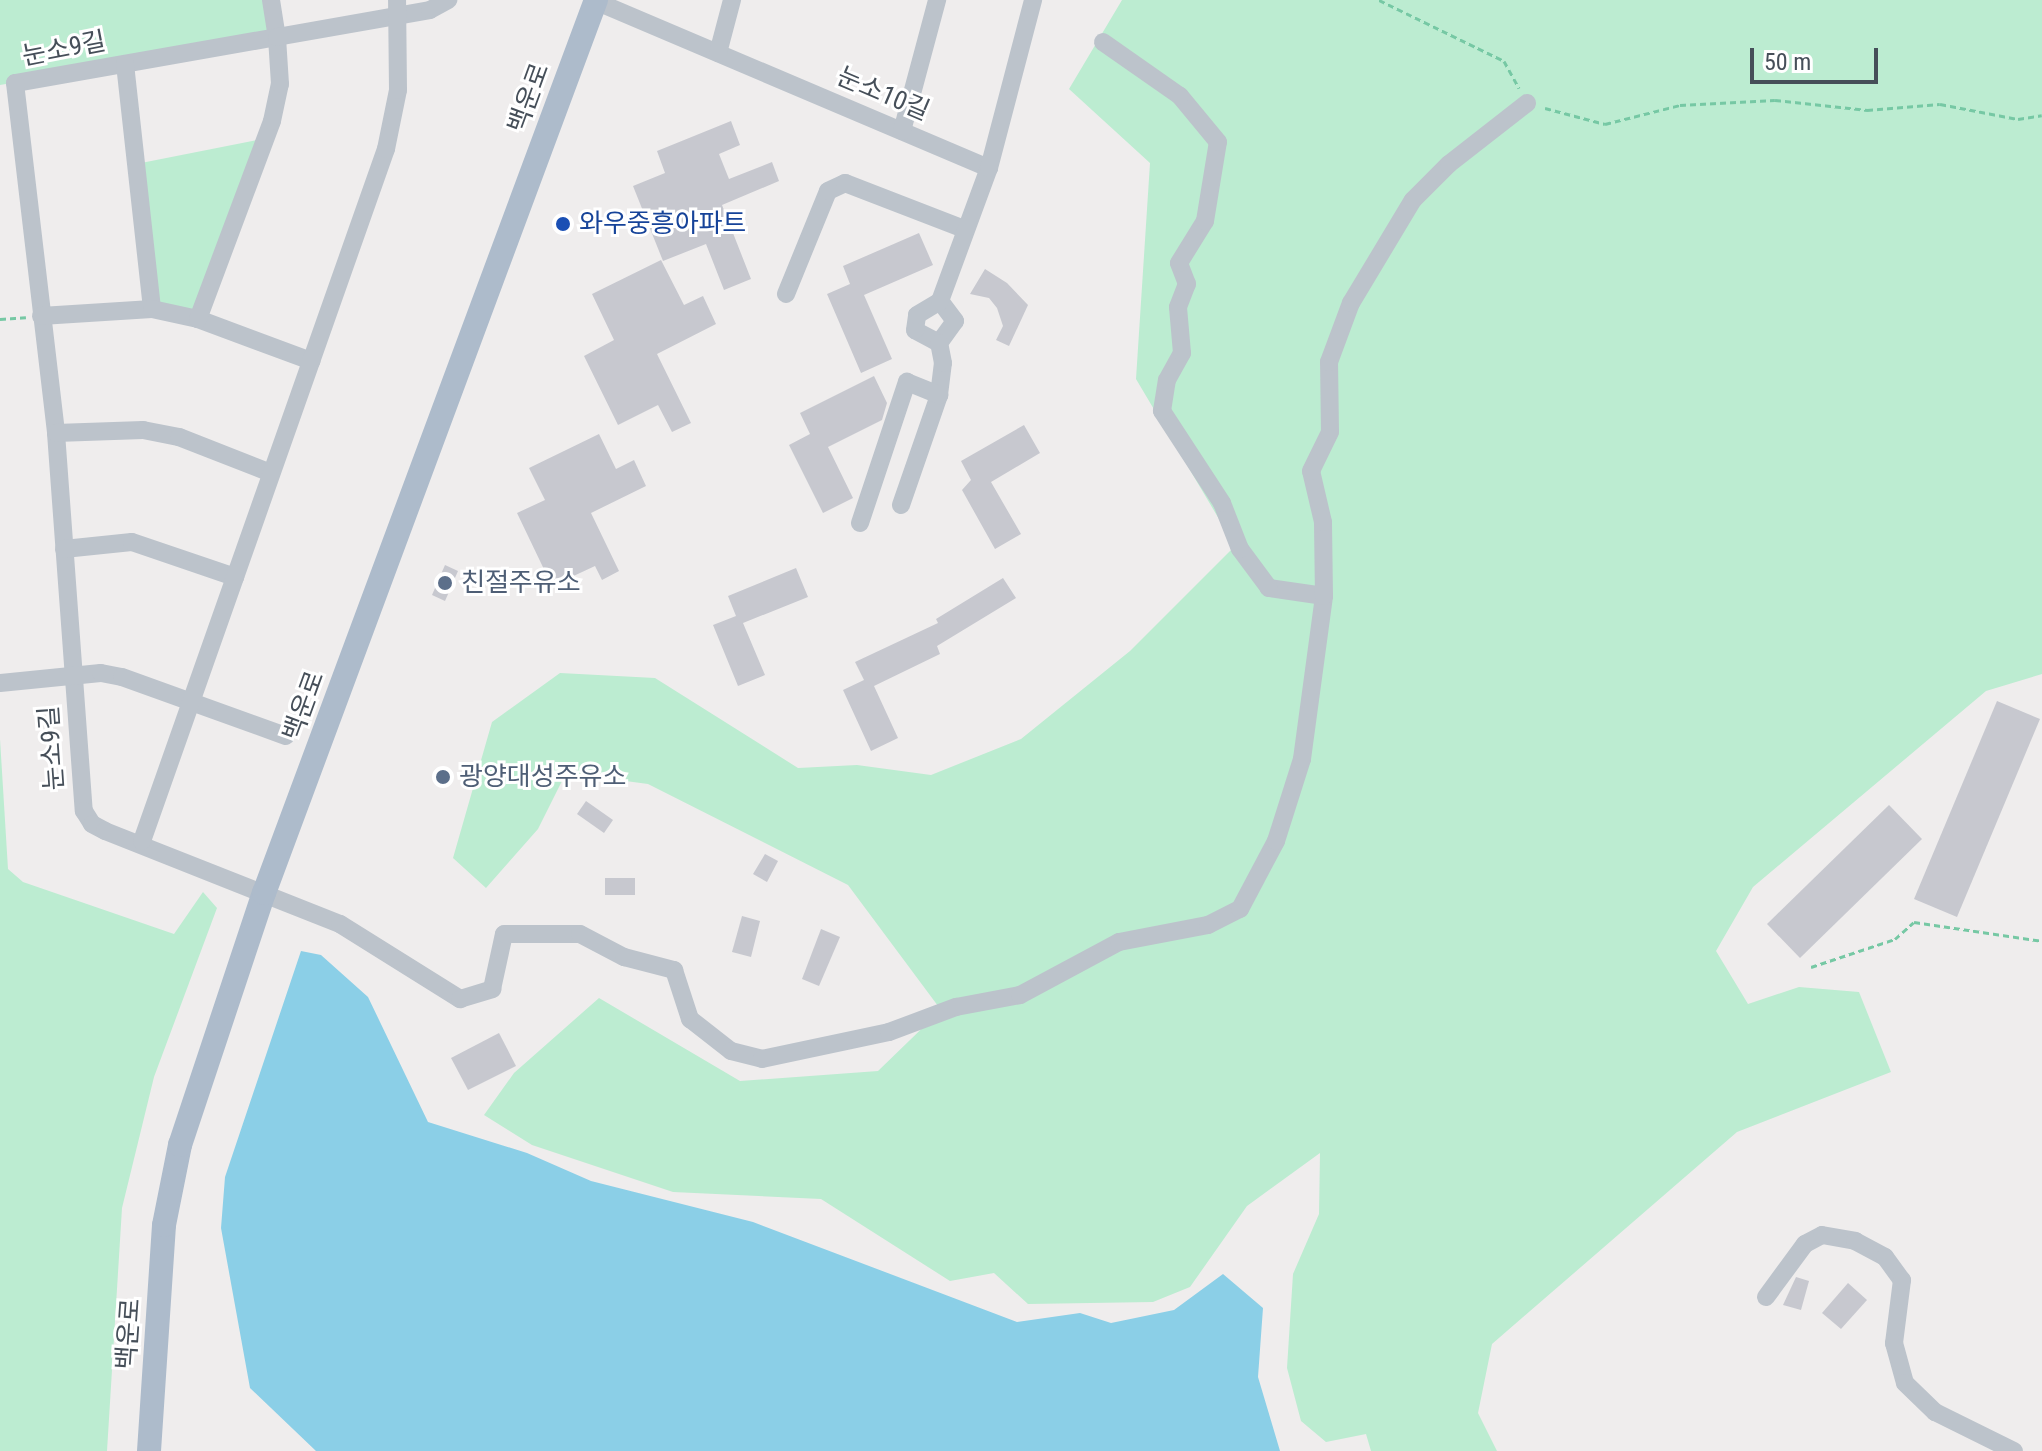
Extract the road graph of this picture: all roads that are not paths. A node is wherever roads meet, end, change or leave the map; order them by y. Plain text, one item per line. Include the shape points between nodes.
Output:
1 (271, 0) edge
2 (448, 0) edge
3 (595, 0) edge
4 (732, 0) edge
5 (937, 0) edge
6 (1033, 0) edge
7 (398, 8) edge
8 (277, 37) junction
9 (1103, 42) dead end
10 (718, 53) junction
11 (125, 64) junction
12 (1527, 103) road end
13 (902, 131) junction
14 (989, 168) junction
15 (964, 229) junction
16 (786, 294) dead end
17 (940, 301) junction
18 (152, 309) junction
19 (41, 316) junction
20 (198, 319) junction
21 (939, 343) junction
22 (311, 361) junction
23 (939, 395) junction
24 (56, 433) junction
25 (271, 473) junction
26 (901, 505) dead end
27 (860, 523) dead end
28 (64, 549) junction
29 (235, 577) junction
30 (1324, 596) junction
31 (73, 676) junction
32 (0, 683) edge
33 (192, 700) junction
34 (286, 736) dead end
35 (142, 841) junction
36 (264, 893) junction
37 (1766, 1297) dead end
38 (149, 1451) edge
39 (2014, 1451) edge

1 - 8 street
2 - 7 street, 눈소9길 via 430,10
3 - 10 street, 눈소10길
3 - 36 main road, 백운로
4 - 10 street
5 - 13 street
6 - 14 street
7 - 8 street, 눈소9길
7 - 22 street via 398,90 386,149
8 - 11 street, 눈소9길
8 - 20 street via 280,84 272,121
9 - 30 street via 1180,96 1218,142 1205,221 1179,263 1187,284 1178,307 1182,353 1167,380 1162,411 1222,503 1240,549 1269,588
10 - 13 street, 눈소10길
11 - 18 street
11 - 19 street, 눈소9길 via 15,83
12 - 30 street via 1449,164 1413,200 1351,303 1329,362 1330,432 1311,471 1323,522
13 - 14 street, 눈소10길
14 - 15 street
15 - 16 street via 845,183 828,191
15 - 17 street
17 - 21 street via 955,321
17 - 21 street via 917,315 915,330
18 - 19 street
18 - 20 street
19 - 24 street, 눈소9길
20 - 22 street
21 - 23 street
22 - 25 street
23 - 26 street
23 - 27 street via 907,382
24 - 25 street via 109,428 155,432
24 - 28 street, 눈소9길
25 - 29 street
28 - 29 street via 132,542
28 - 31 street, 눈소9길
29 - 33 street
30 - 36 street, 눈소9길 via 1302,759 1276,841 1240,909 1208,925 1119,942 1020,995 956,1007 889,1032 762,1059 731,1051 690,1019 674,970 624,957 580,934 504,934 492,989 460,999 340,924
31 - 32 street
31 - 33 street via 122,677
31 - 35 street, 눈소9길 via 84,811 92,824
33 - 34 street
33 - 35 street
35 - 36 street, 눈소9길
36 - 38 main road, 백운로 via 180,1145 164,1225
37 - 39 street via 1805,1244 1822,1235 1855,1241 1885,1257 1902,1280 1894,1343 1905,1383 1935,1412

